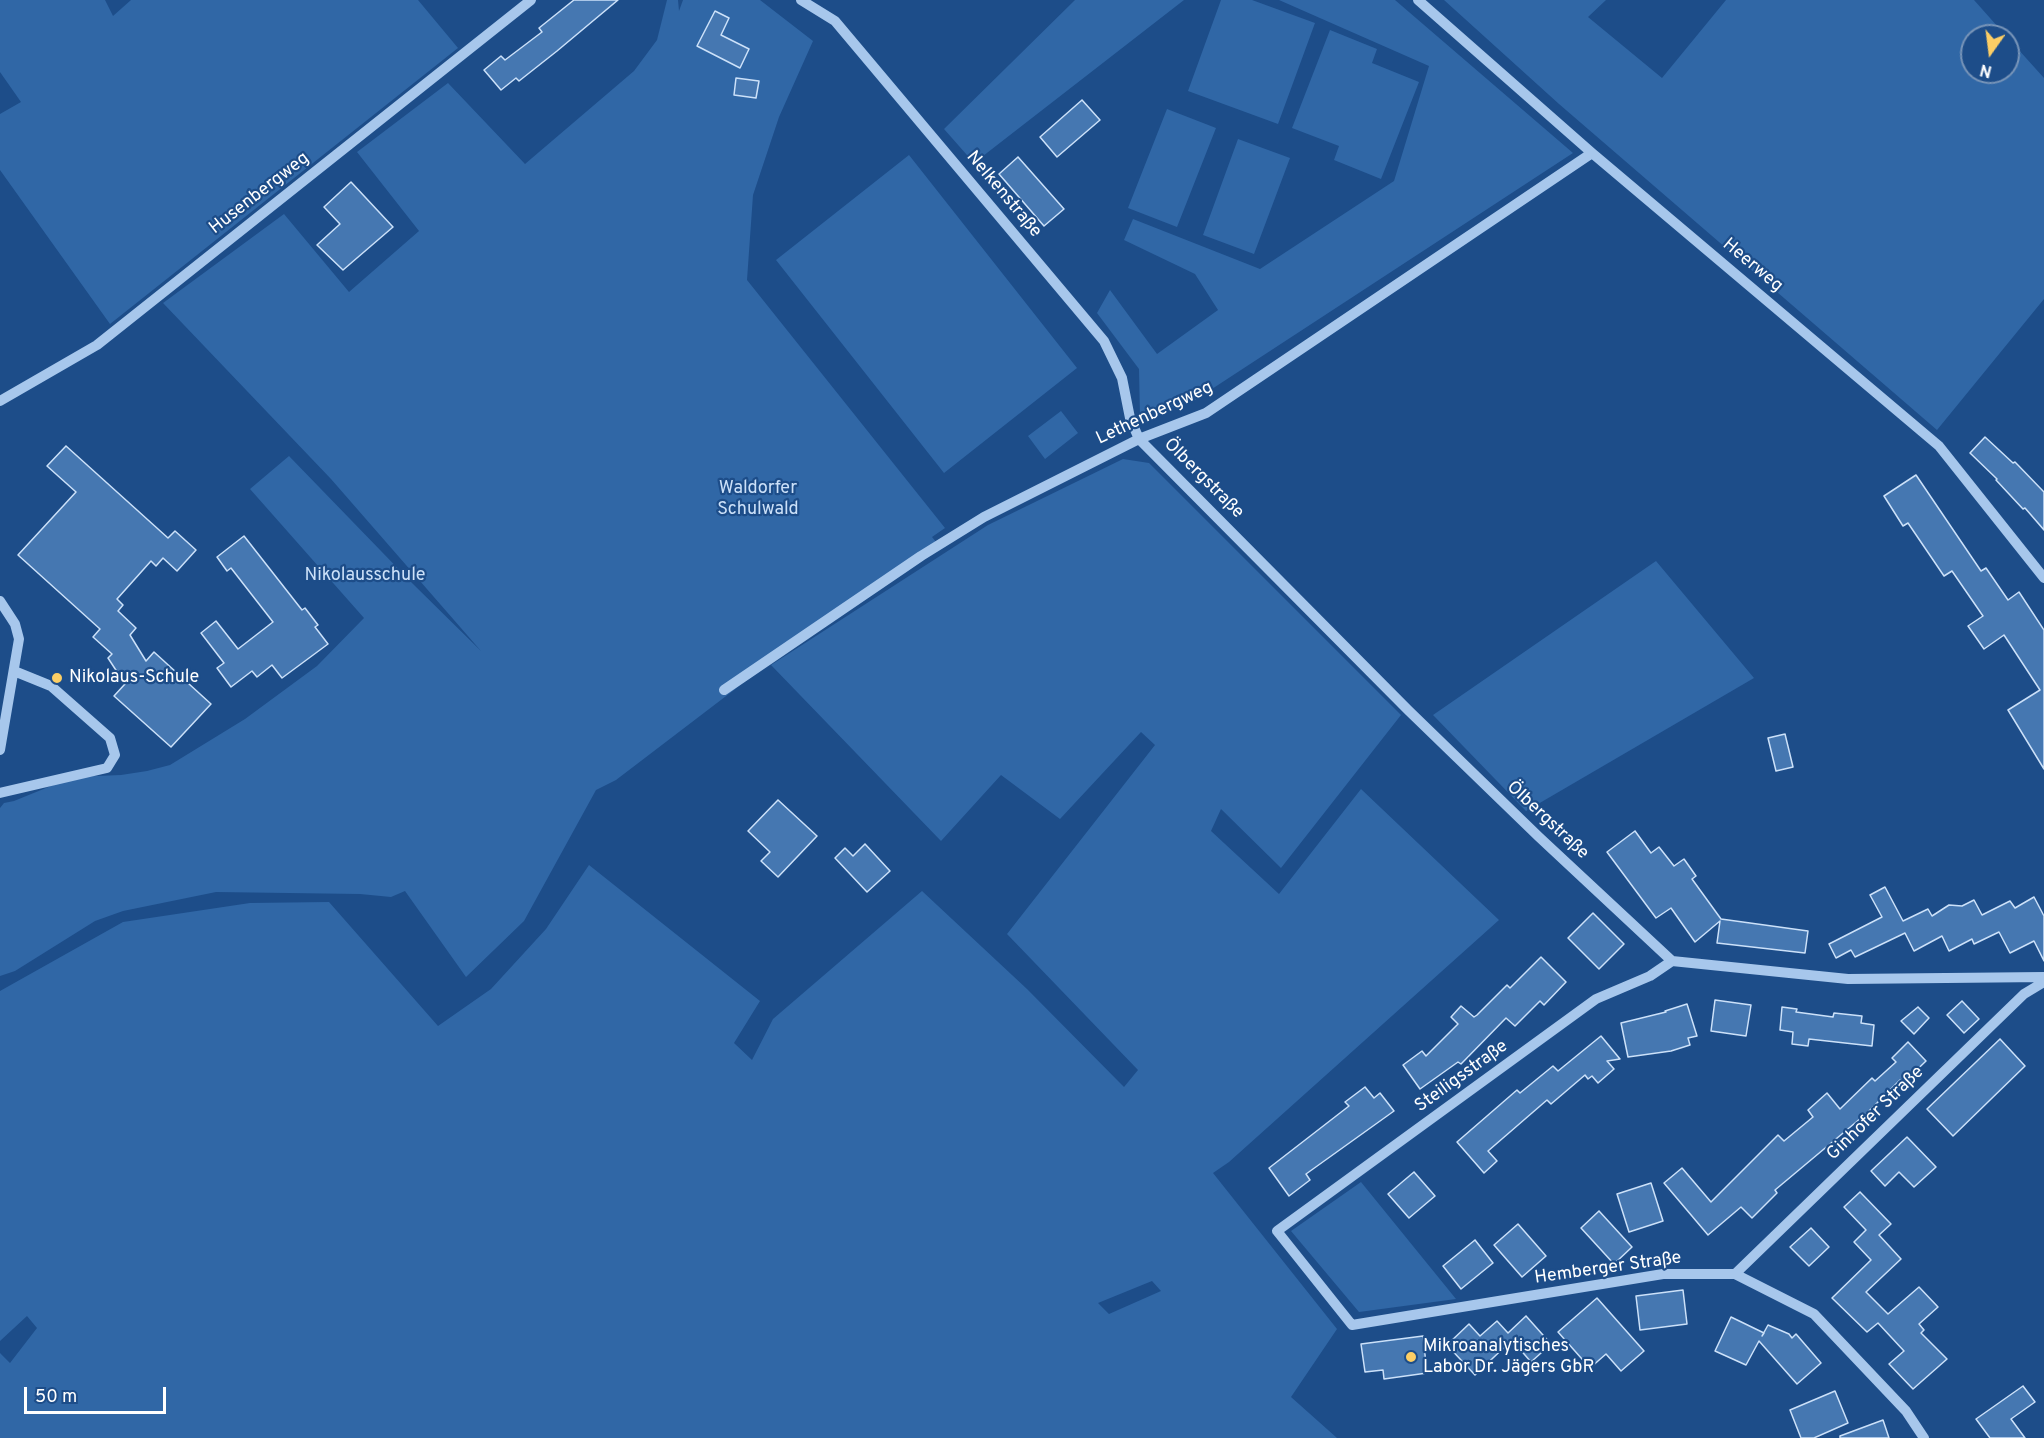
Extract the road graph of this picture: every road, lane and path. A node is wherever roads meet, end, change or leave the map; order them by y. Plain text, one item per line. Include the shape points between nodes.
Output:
1 (531, 0) edge
2 (801, 0) edge
3 (1418, 0) edge
4 (1592, 153) junction
5 (0, 401) edge
6 (1140, 439) junction
7 (2044, 578) edge
8 (0, 601) edge
9 (14, 672) junction
10 (724, 690) dead end
11 (0, 750) edge
12 (0, 793) edge
13 (1672, 961) junction
14 (2044, 977) edge
15 (2044, 982) edge
16 (1277, 1231) joint
17 (1735, 1274) junction
18 (1924, 1438) edge

1 - 5 street, Husenbergweg via 97,345
2 - 6 street, Nelkenstraße via 835,21 1104,341 1122,378 1130,418
3 - 4 street, Heerweg
4 - 6 street, Lethenbergweg via 1206,413
4 - 7 street, Heerweg via 1939,446
6 - 10 street, Lethenbergweg via 984,517
6 - 13 street, Ölbergstraße via 1408,710
8 - 9 street via 15,624 19,639
9 - 11 street
9 - 12 street via 51,687 110,738 115,755 107,768
13 - 14 street via 1848,979
13 - 16 street, Steiligsstraße via 1650,976 1596,999
15 - 17 street, Ginhofer Straße via 2024,994
16 - 17 street, Hemberger Straße via 1352,1325 1663,1274
17 - 18 street, Hemberger Straße via 1814,1314 1906,1412

